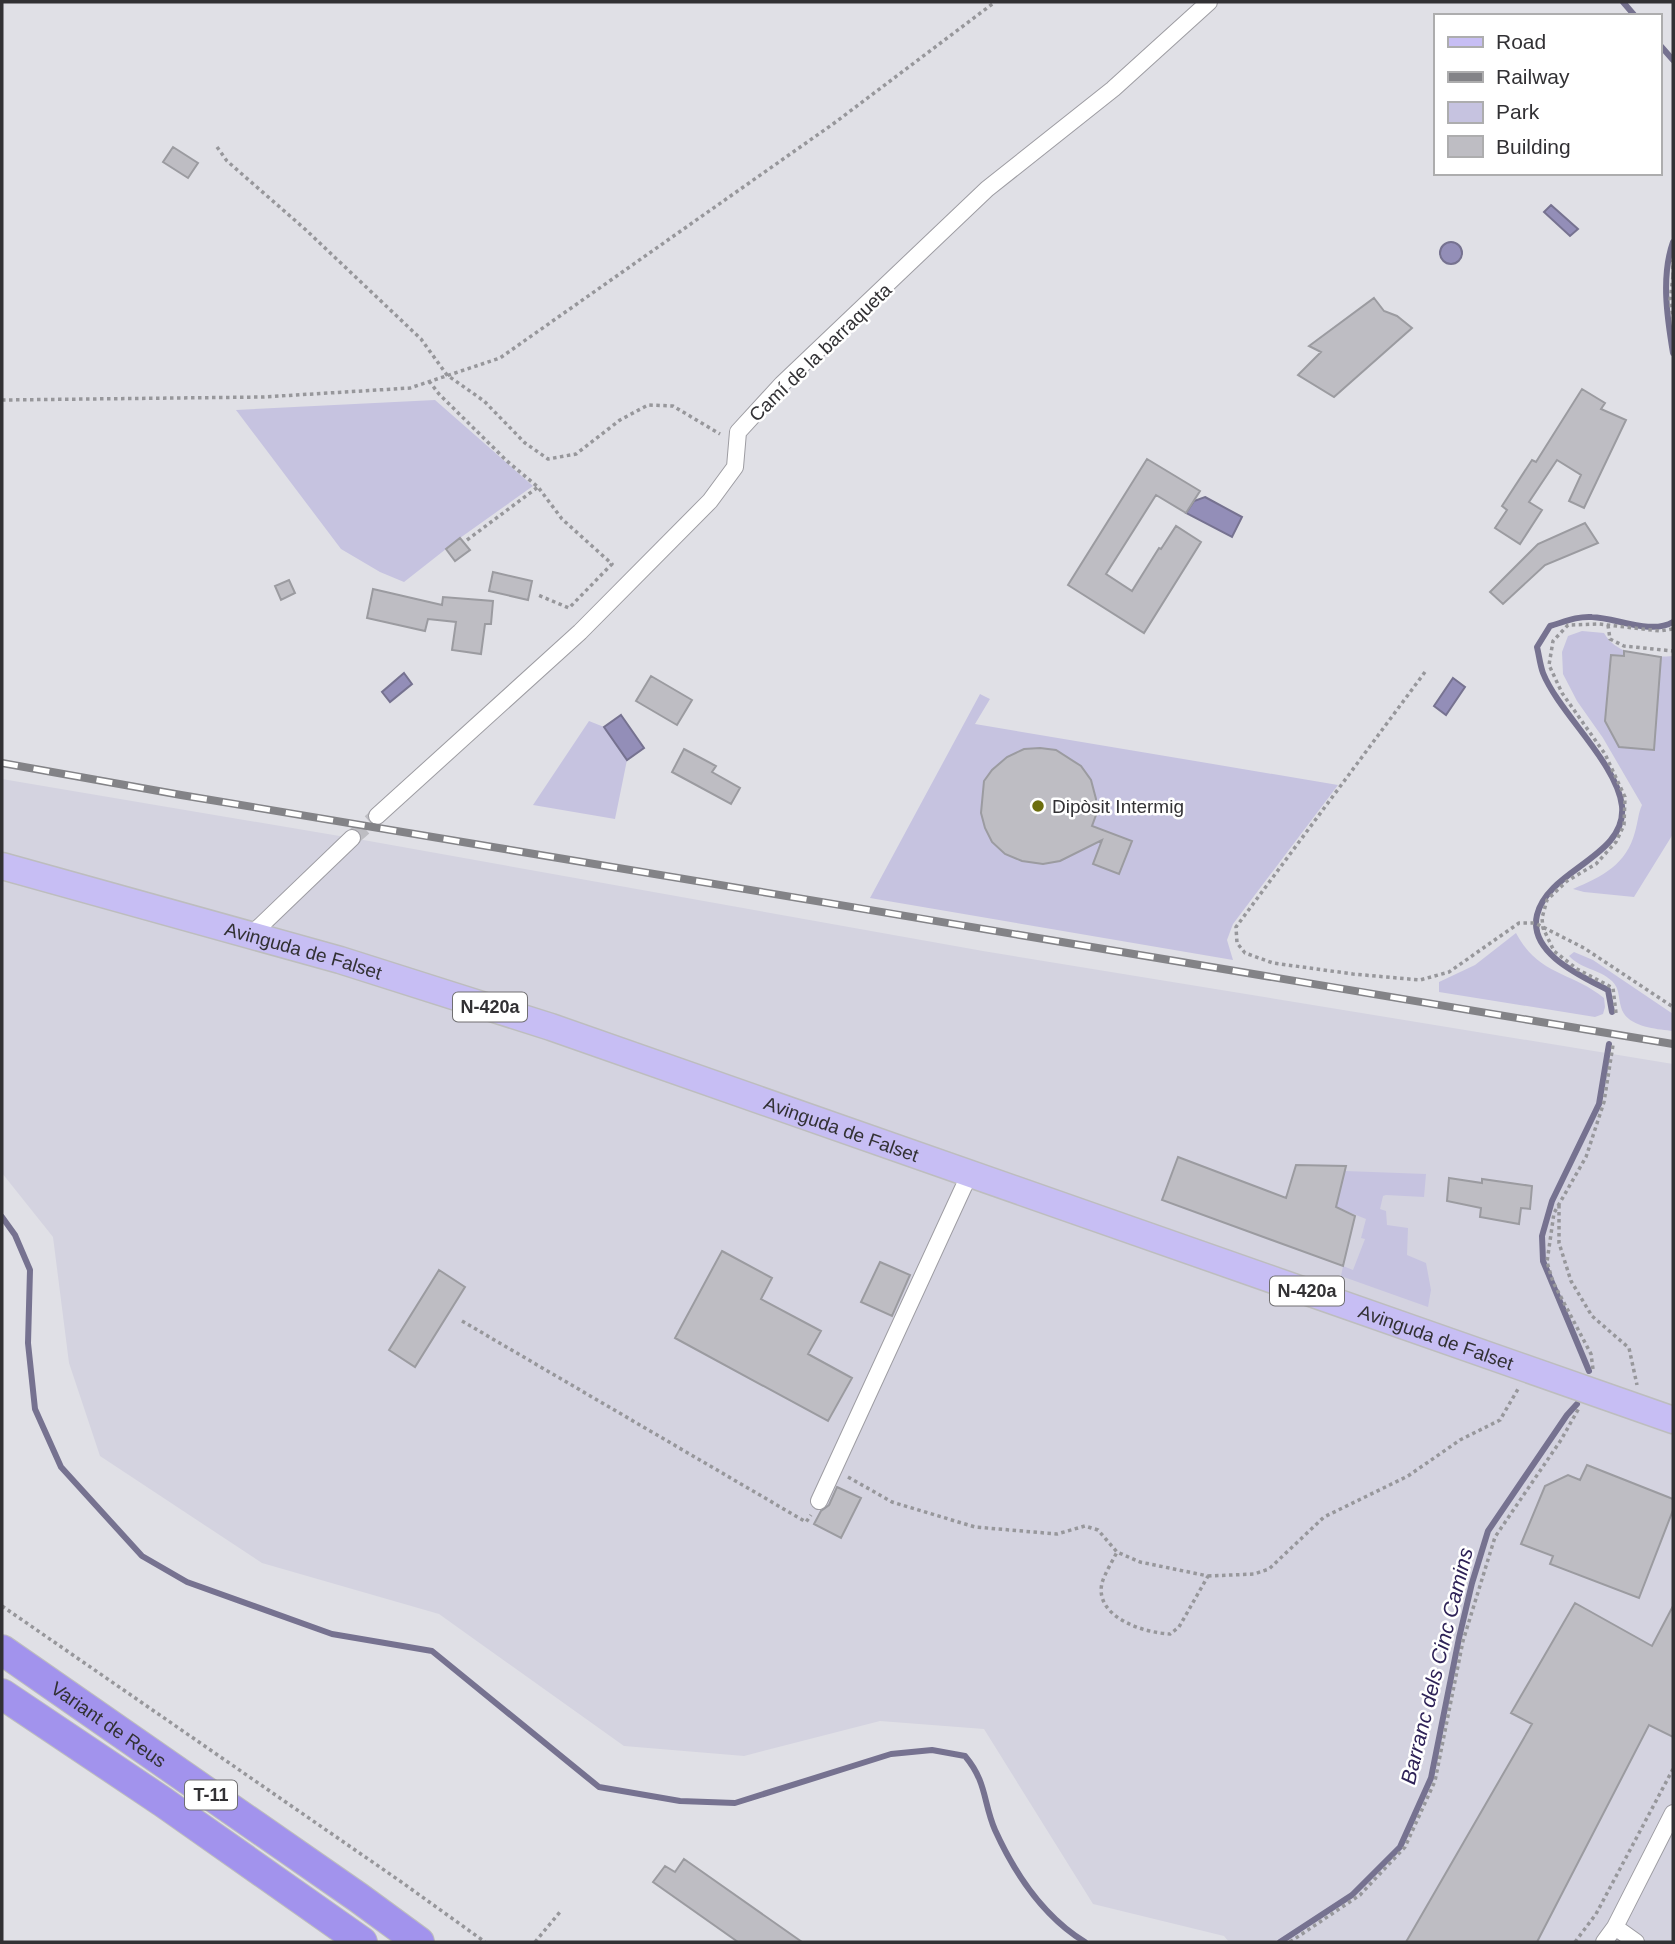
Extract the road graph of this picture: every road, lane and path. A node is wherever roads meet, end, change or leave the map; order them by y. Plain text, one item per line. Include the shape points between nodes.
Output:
1 (995, 2) edge
2 (1209, 2) edge
3 (217, 147) dead end
4 (1673, 260) edge
5 (1673, 277) edge
6 (1673, 318) edge
7 (447, 375) junction
8 (429, 381) junction
9 (2, 400) edge
10 (737, 444) junction
11 (538, 487) junction
12 (467, 540) dead end
13 (538, 595) dead end
14 (1608, 625) junction
15 (1673, 629) edge
16 (1673, 651) edge
17 (1425, 671) dead end
18 (377, 816) tunnel mouth
19 (352, 838) tunnel mouth
20 (2, 866) edge
21 (1543, 928) junction
22 (251, 935) junction
23 (1673, 1007) edge
24 (1616, 1013) dead end
25 (1613, 1045) dead end
26 (970, 1173) junction
27 (1560, 1203) junction
28 (462, 1321) dead end
29 (1530, 1370) junction
30 (1593, 1373) dead end
31 (1581, 1405) dead end
32 (1643, 1409) junction
33 (1673, 1420) edge
34 (834, 1469) junction
35 (819, 1501) joint
36 (1117, 1552) junction
37 (1208, 1576) junction
38 (2, 1606) edge
39 (2, 1650) edge
40 (2, 1694) edge
41 (1673, 1769) edge
42 (1673, 1813) edge
43 (560, 1912) dead end
44 (1615, 1927) junction
45 (362, 1942) edge
46 (419, 1942) edge
47 (485, 1942) edge
48 (535, 1942) edge
49 (1290, 1942) edge
50 (1575, 1942) edge
51 (1604, 1942) edge
52 (1636, 1942) edge

1 - 7 path via 833,124 500,358
2 - 10 street, Camí de la barraqueta via 1113,89 987,189 782,384 738,432
3 - 7 path via 421,339
4 - 5 path
5 - 6 path
7 - 8 path
7 - 10 path via 484,401 525,443 548,459 576,454 648,405 673,406
8 - 9 path via 410,388 275,397
8 - 11 path
10 - 18 street, Camí de la barraqueta via 735,467 710,501 580,632
11 - 12 path
11 - 13 path via 562,519 612,564 569,608
14 - 15 path
14 - 16 path via 1611,639 1624,646
14 - 21 path via 1568,625 1553,641 1549,665 1562,693 1605,754 1625,797 1624,825 1596,864 1547,900
17 - 21 path via 1236,927 1237,943 1245,953 1273,963 1420,980 1449,972 1519,923
19 - 22 street
20 - 22 main road, Avinguda de Falset / N-420a
21 - 23 path via 1584,948
21 - 24 path via 1554,951 1613,988
22 - 26 main road, Avinguda de Falset / N-420a via 551,1027
25 - 27 path via 1604,1102 1586,1157
26 - 29 main road, Avinguda de Falset / N-420a
26 - 34 street
27 - 30 path via 1554,1213 1547,1262 1591,1354
27 - 32 path via 1559,1243 1571,1281 1592,1317 1629,1348
28 - 35 path via 806,1522
29 - 32 main road, Avinguda de Falset / N-420a
29 - 37 path via 1500,1420 1460,1440 1408,1476 1324,1517 1269,1569
31 - 49 path via 1495,1537 1463,1641 1435,1781 1405,1847 1360,1895
32 - 33 main road, Avinguda de Falset / N-420a
34 - 35 street
34 - 36 path via 892,1502 975,1527 1057,1534 1085,1526 1098,1530
36 - 37 path via 1140,1562
36 - 37 path via 1102,1582 1105,1606 1131,1626 1157,1634 1170,1634 1179,1627
38 - 47 path
39 - 46 highway, Variant de Reus / T-11
40 - 45 highway, Variant de Reus / T-11
41 - 50 path via 1596,1914
42 - 44 street
43 - 48 path
44 - 51 street
44 - 52 street

